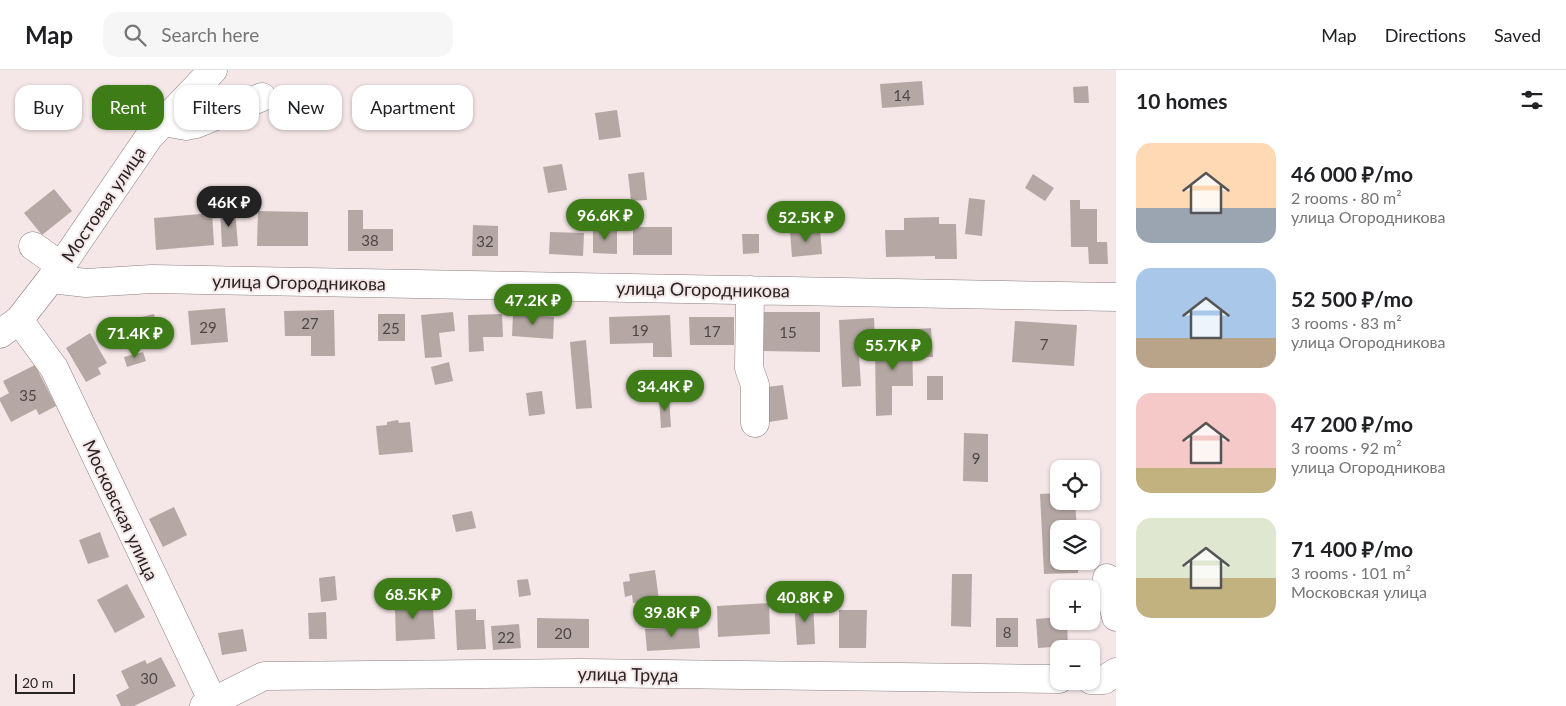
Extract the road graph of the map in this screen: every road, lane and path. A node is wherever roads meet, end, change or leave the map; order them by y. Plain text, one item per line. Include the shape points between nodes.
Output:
1 (213, 70) edge
2 (262, 97) dead end
3 (164, 121) edge
4 (164, 122) edge
5 (155, 130) edge
6 (33, 246) dead end
7 (56, 272) junction
8 (750, 290) junction
9 (1116, 297) edge
10 (10, 327) edge
11 (755, 423) dead end
12 (1107, 578) dead end
13 (1116, 617) edge
14 (1050, 680) edge
15 (210, 704) edge

1 - 3 street, Мостовая улица
2 - 4 street via 191,125
5 - 7 street, Мостовая улица
6 - 7 street
7 - 8 street, улица Огородникова via 86,283 152,279
7 - 10 street, Мостовая улица
8 - 9 street, улица Огородникова
8 - 11 street via 749,368 755,385
10 - 15 street, Московская улица via 54,368
12 - 13 street
14 - 15 street, улица Труда via 581,673 264,676

